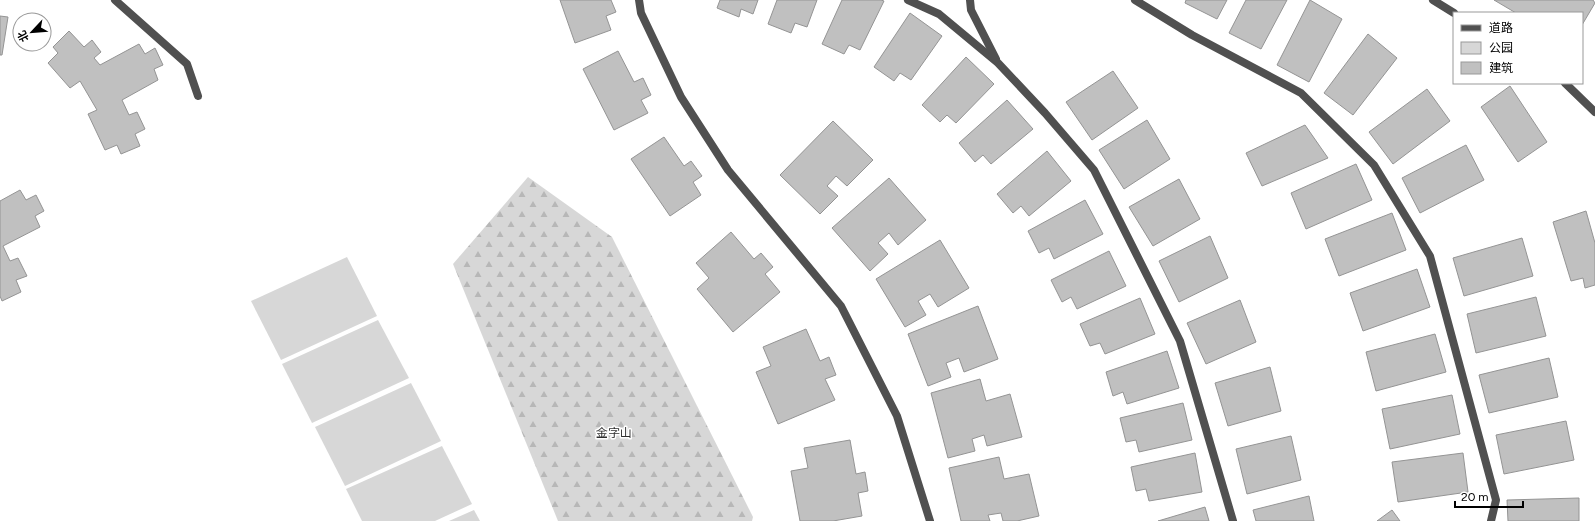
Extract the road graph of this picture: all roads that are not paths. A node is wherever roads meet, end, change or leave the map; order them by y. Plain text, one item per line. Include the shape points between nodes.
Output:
1 (115, 0) edge
2 (639, 0) edge
3 (908, 0) edge
4 (970, 0) edge
5 (1135, 0) edge
6 (1433, 0) edge
7 (1453, 12) edge
8 (998, 63) junction
9 (1566, 84) edge
10 (198, 96) dead end
11 (1595, 112) edge
12 (930, 521) edge
13 (1234, 521) edge
14 (1491, 521) edge

1 - 10 street via 187,64
2 - 12 street via 641,13 681,97 728,170 841,306 896,416
3 - 8 street via 939,14
4 - 8 street via 970,10
5 - 14 street via 1192,35 1301,92 1374,165 1430,256 1496,500
6 - 7 street
8 - 13 street via 1046,113 1094,170 1180,341
9 - 11 street

